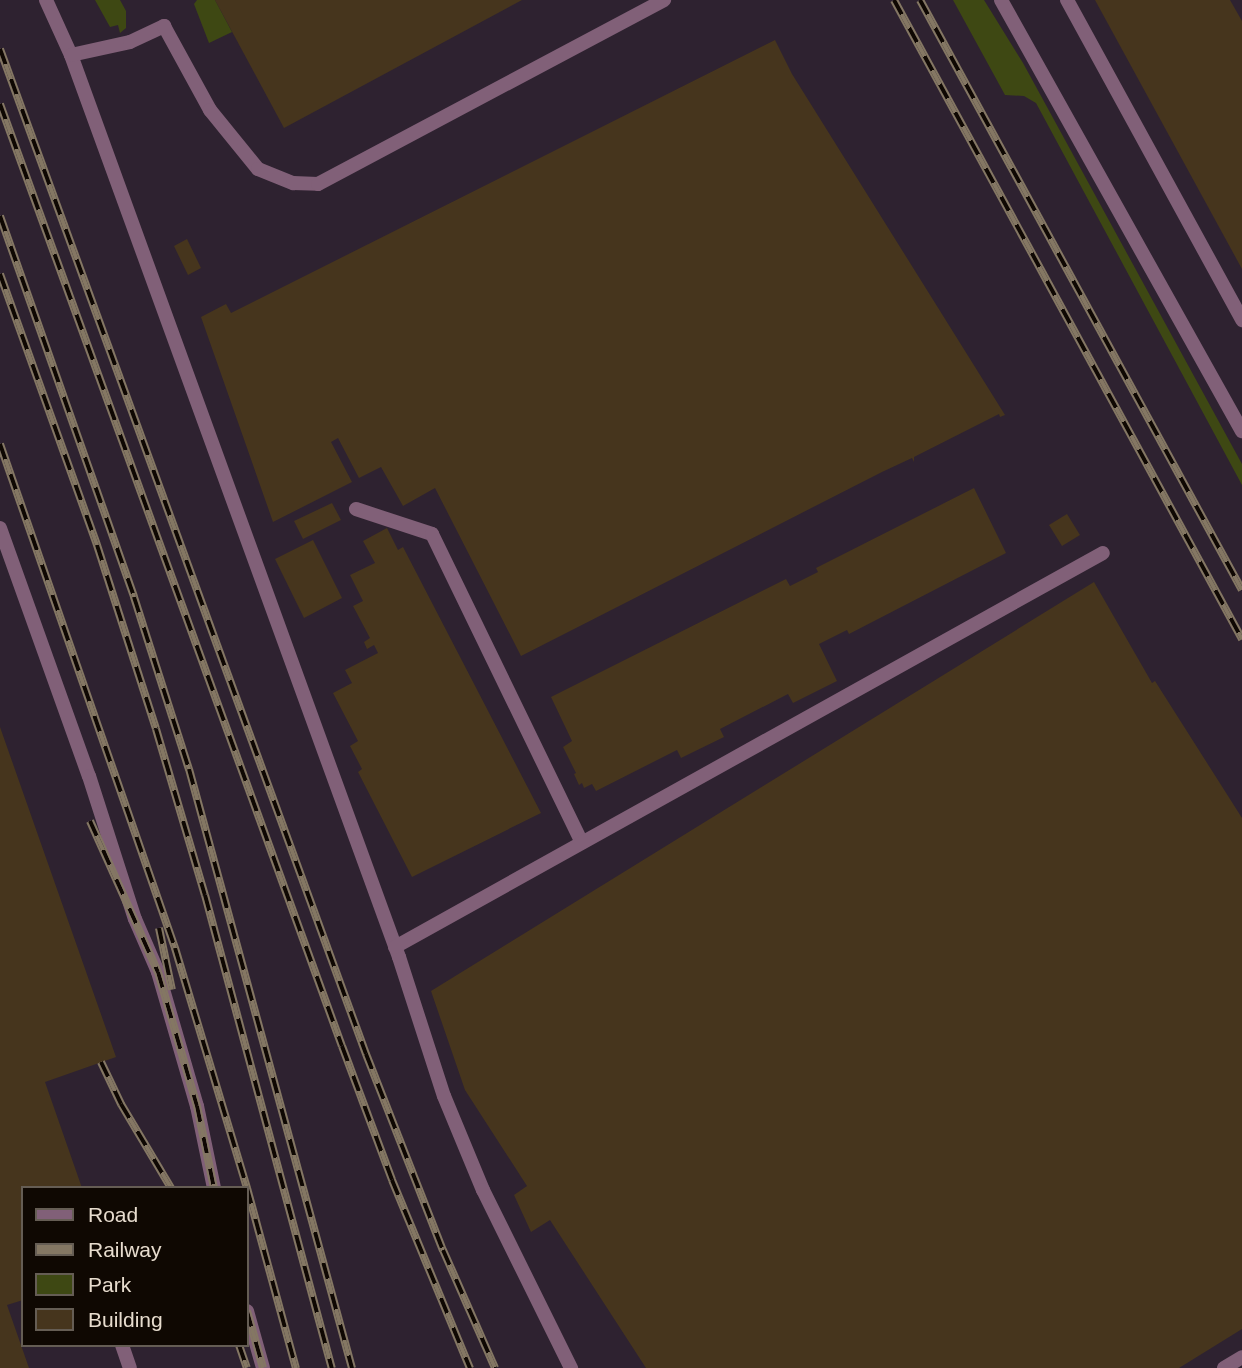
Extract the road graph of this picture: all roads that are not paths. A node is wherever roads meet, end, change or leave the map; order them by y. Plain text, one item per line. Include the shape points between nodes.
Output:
1 (46, 0) edge
2 (664, 0) edge
3 (1001, 0) edge
4 (1067, 0) edge
5 (71, 55) junction
6 (1242, 320) edge
7 (1242, 430) edge
8 (356, 509) dead end
9 (0, 527) edge
10 (1103, 553) dead end
11 (582, 843) junction
12 (395, 947) junction
13 (214, 1186) edge
14 (248, 1315) edge
15 (123, 1347) edge
16 (1242, 1357) edge
17 (130, 1368) edge
18 (263, 1368) edge
19 (571, 1368) edge
20 (1224, 1368) edge

1 - 5 street
2 - 5 street via 318,184 293,183 258,169 210,110 164,26 130,42
3 - 7 street
4 - 6 street
5 - 12 street
8 - 11 street via 432,534
9 - 13 street via 135,919 158,972 197,1106
10 - 11 street
11 - 12 street
12 - 19 street via 444,1096 483,1190
14 - 18 street
15 - 17 street
16 - 20 street

